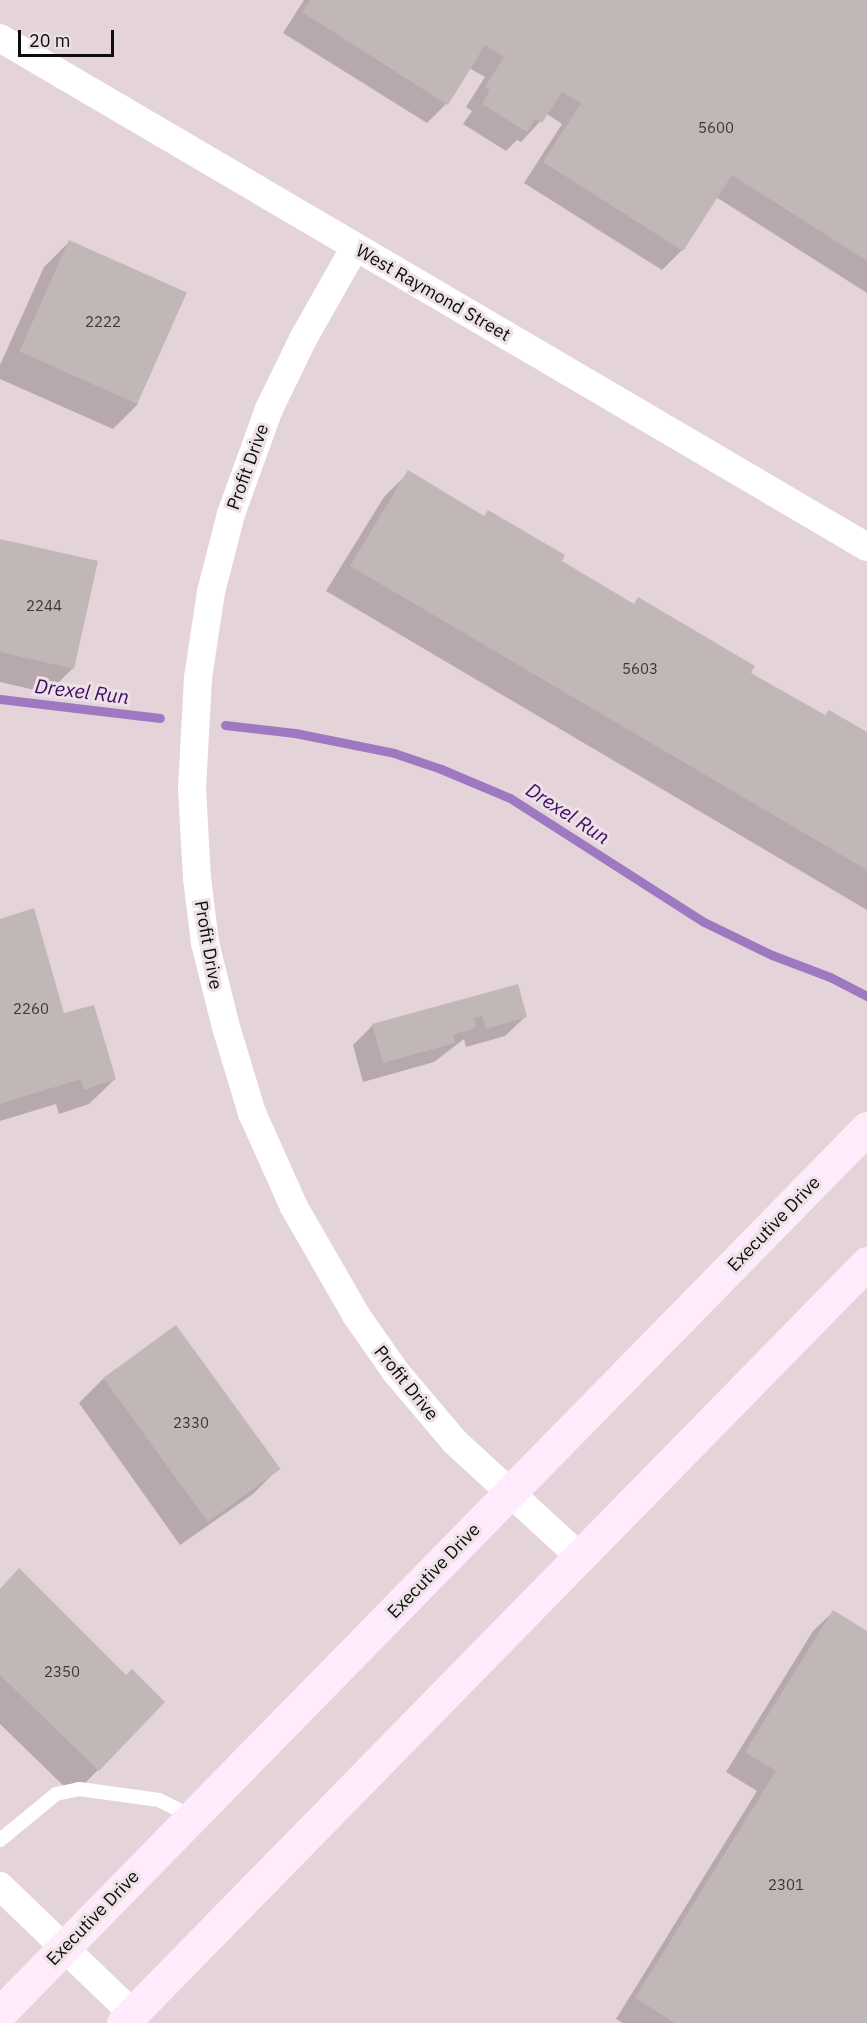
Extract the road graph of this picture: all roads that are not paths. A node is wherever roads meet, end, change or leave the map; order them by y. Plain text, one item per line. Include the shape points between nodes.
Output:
1 (0, 38) edge
2 (355, 247) junction
3 (867, 547) edge
4 (867, 1128) edge
5 (867, 1263) edge
6 (509, 1494) junction
7 (580, 1557) junction
8 (192, 1817) junction
9 (0, 1840) edge
10 (0, 1886) edge
11 (63, 1949) junction
12 (0, 2013) edge
13 (128, 2018) edge

1 - 2 street, West Raymond Street
2 - 3 street, West Raymond Street
2 - 6 street, Profit Drive via 304,337 269,410 221,550 203,636 195,711 192,812 197,878 206,943 226,1027 252,1113 294,1207 370,1338 455,1442
4 - 6 street, Executive Drive
5 - 7 street
6 - 7 street, Profit Drive
6 - 8 street, Executive Drive
7 - 13 street
8 - 9 lane via 159,1800 79,1789 56,1794
8 - 11 street, Executive Drive
10 - 11 street
11 - 12 street, Executive Drive
11 - 13 street

